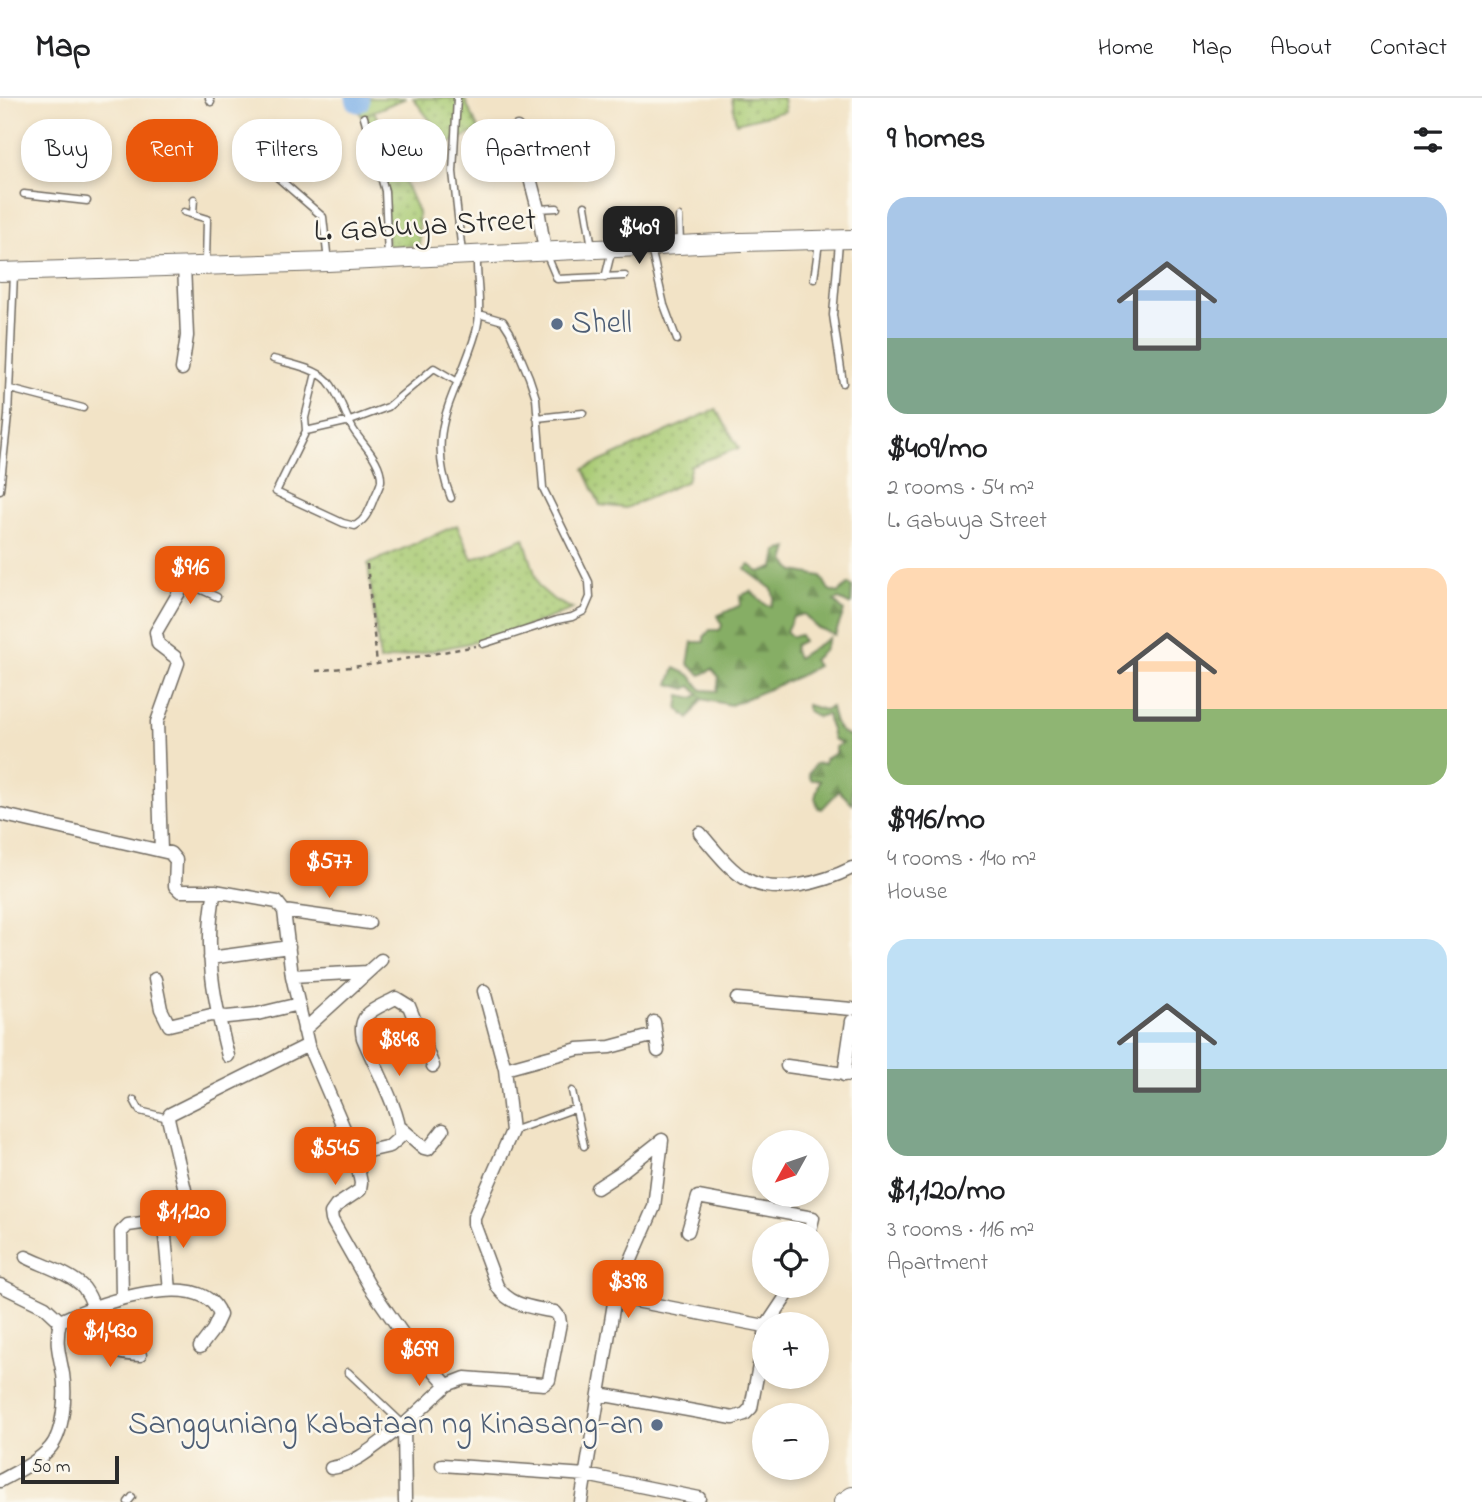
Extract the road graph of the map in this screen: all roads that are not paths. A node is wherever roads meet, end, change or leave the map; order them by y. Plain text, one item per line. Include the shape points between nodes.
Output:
1 (457, 98) edge
2 (365, 117) dead end
3 (282, 182) edge
4 (531, 182) edge
5 (24, 194) dead end
6 (194, 199) dead end
7 (86, 201) dead end
8 (585, 206) dead end
9 (557, 208) dead end
10 (538, 209) junction
11 (184, 212) dead end
12 (193, 214) junction
13 (679, 217) dead end
14 (668, 219) dead end
15 (845, 239) edge
16 (819, 241) junction
17 (675, 245) junction
18 (651, 247) junction
19 (612, 248) junction
20 (592, 249) junction
21 (545, 251) junction
22 (470, 255) junction
23 (389, 259) junction
24 (328, 262) junction
25 (206, 264) junction
26 (184, 265) junction
27 (7, 271) edge
28 (625, 276) dead end
29 (605, 278) junction
30 (814, 279) dead end
31 (479, 314) junction
32 (677, 340) dead end
33 (274, 359) dead end
34 (182, 369) dead end
35 (316, 373) junction
36 (456, 381) junction
37 (843, 383) dead end
38 (10, 389) junction
39 (83, 408) dead end
40 (583, 413) dead end
41 (537, 418) junction
42 (350, 421) junction
43 (306, 431) junction
44 (0, 490) edge
45 (451, 498) dead end
46 (195, 565) dead end
47 (184, 582) junction
48 (217, 597) dead end
49 (483, 644) road end
50 (0, 814) edge
51 (700, 834) dead end
52 (161, 851) junction
53 (852, 869) edge
54 (215, 891) junction
55 (284, 911) junction
56 (369, 923) dead end
57 (289, 947) junction
58 (210, 958) junction
59 (381, 960) dead end
60 (368, 972) junction
61 (292, 975) junction
62 (155, 979) dead end
63 (484, 991) dead end
64 (737, 999) dead end
65 (299, 1004) junction
66 (852, 1009) edge
67 (217, 1015) junction
68 (852, 1021) edge
69 (304, 1030) junction
70 (308, 1045) junction
71 (658, 1051) dead end
72 (228, 1056) dead end
73 (433, 1066) dead end
74 (787, 1066) dead end
75 (505, 1069) junction
76 (848, 1075) edge
77 (572, 1091) dead end
78 (134, 1101) dead end
79 (576, 1108) junction
80 (168, 1118) junction
81 (401, 1128) junction
82 (443, 1129) dead end
83 (512, 1131) junction
84 (584, 1146) dead end
85 (355, 1154) junction
86 (597, 1188) dead end
87 (185, 1190) dead end
88 (812, 1221) edge
89 (688, 1231) dead end
90 (26, 1258) dead end
91 (0, 1285) edge
92 (170, 1290) junction
93 (615, 1297) junction
94 (122, 1298) junction
95 (94, 1306) junction
96 (60, 1321) junction
97 (752, 1322) edge
98 (200, 1347) dead end
99 (140, 1355) dead end
100 (348, 1372) dead end
101 (447, 1385) junction
102 (755, 1389) edge
103 (599, 1394) junction
104 (404, 1425) junction
105 (442, 1465) dead end
106 (331, 1468) dead end
107 (586, 1475) junction
108 (0, 1481) edge
109 (852, 1496) edge
110 (699, 1498) dead end
111 (405, 1502) edge
112 (581, 1502) edge
113 (843, 1502) edge

1 - 22 lane via 453,172
2 - 23 lane via 385,191
3 - 24 lane via 323,217
4 - 10 street
5 - 7 lane
6 - 12 lane
8 - 20 lane
9 - 10 lane
10 - 21 street
11 - 12 lane
12 - 25 lane via 208,223
13 - 17 lane
14 - 17 lane
15 - 16 street, L. Gabuya Street
15 - 37 lane via 833,316
16 - 17 street, L. Gabuya Street
16 - 30 lane
17 - 18 street, L. Gabuya Street
18 - 19 street, L. Gabuya Street
18 - 32 lane
19 - 20 street, L. Gabuya Street
19 - 29 lane
20 - 21 street, L. Gabuya Street
21 - 22 street, L. Gabuya Street
21 - 29 lane via 557,279
22 - 23 street, L. Gabuya Street
22 - 31 lane
23 - 24 street, L. Gabuya Street
24 - 25 street, L. Gabuya Street
25 - 26 street, L. Gabuya Street
26 - 27 street, L. Gabuya Street
26 - 34 street via 187,336
27 - 38 lane
28 - 29 lane
31 - 36 lane
31 - 41 lane via 503,321 510,331 536,398
33 - 35 lane
35 - 42 lane via 340,398
35 - 43 lane
36 - 42 lane via 434,368 388,407
36 - 45 lane via 440,441
38 - 39 lane
38 - 44 lane
40 - 41 lane
41 - 49 lane via 544,488 583,566 590,597 584,611 572,617
42 - 43 lane
42 - 43 lane via 381,481 365,520 355,526 276,492
46 - 47 street
47 - 48 lane
47 - 52 street via 156,632 158,644 178,663 157,722
50 - 52 street
51 - 53 street via 736,872 763,888 829,880
52 - 54 street via 176,860 175,886 180,891
54 - 55 street via 277,902
54 - 58 street
55 - 56 street
55 - 57 street
57 - 58 street
57 - 61 street
58 - 67 street
59 - 60 street
60 - 61 street
60 - 69 street
61 - 65 street
62 - 67 street via 169,1026
63 - 75 street
64 - 66 street
65 - 67 street via 238,1017
65 - 69 street
67 - 72 street
68 - 76 street
69 - 70 street
70 - 80 street via 175,1110
70 - 85 street
71 - 75 street via 654,1028 610,1048 578,1049
73 - 81 street via 404,1002 396,998 365,1016 360,1027 363,1038
74 - 76 street
75 - 83 street
77 - 79 lane
78 - 80 lane via 140,1111
79 - 83 lane
79 - 84 lane
80 - 87 street
81 - 82 street via 424,1149
81 - 85 street via 400,1137 390,1146
83 - 101 street via 476,1209 474,1224 503,1296 559,1317 549,1380 539,1385 465,1378
85 - 101 street via 360,1190 336,1206 332,1220 370,1287 407,1340
86 - 93 street via 662,1140 654,1206
88 - 89 street via 698,1197
90 - 95 street via 83,1286
91 - 96 street via 45,1307
92 - 94 street
92 - 94 street via 164,1226 161,1222 128,1225 121,1232
92 - 98 street via 194,1292 217,1307 220,1314
93 - 97 street
93 - 103 street
94 - 95 street
95 - 96 street
95 - 99 street via 97,1331 106,1348
96 - 108 street via 56,1340 66,1394 58,1432 49,1450
100 - 104 lane
101 - 104 street
102 - 103 street via 751,1408 733,1418
103 - 107 street
104 - 106 street via 354,1459
104 - 111 street
105 - 107 street
107 - 110 street
107 - 112 street
109 - 113 street

